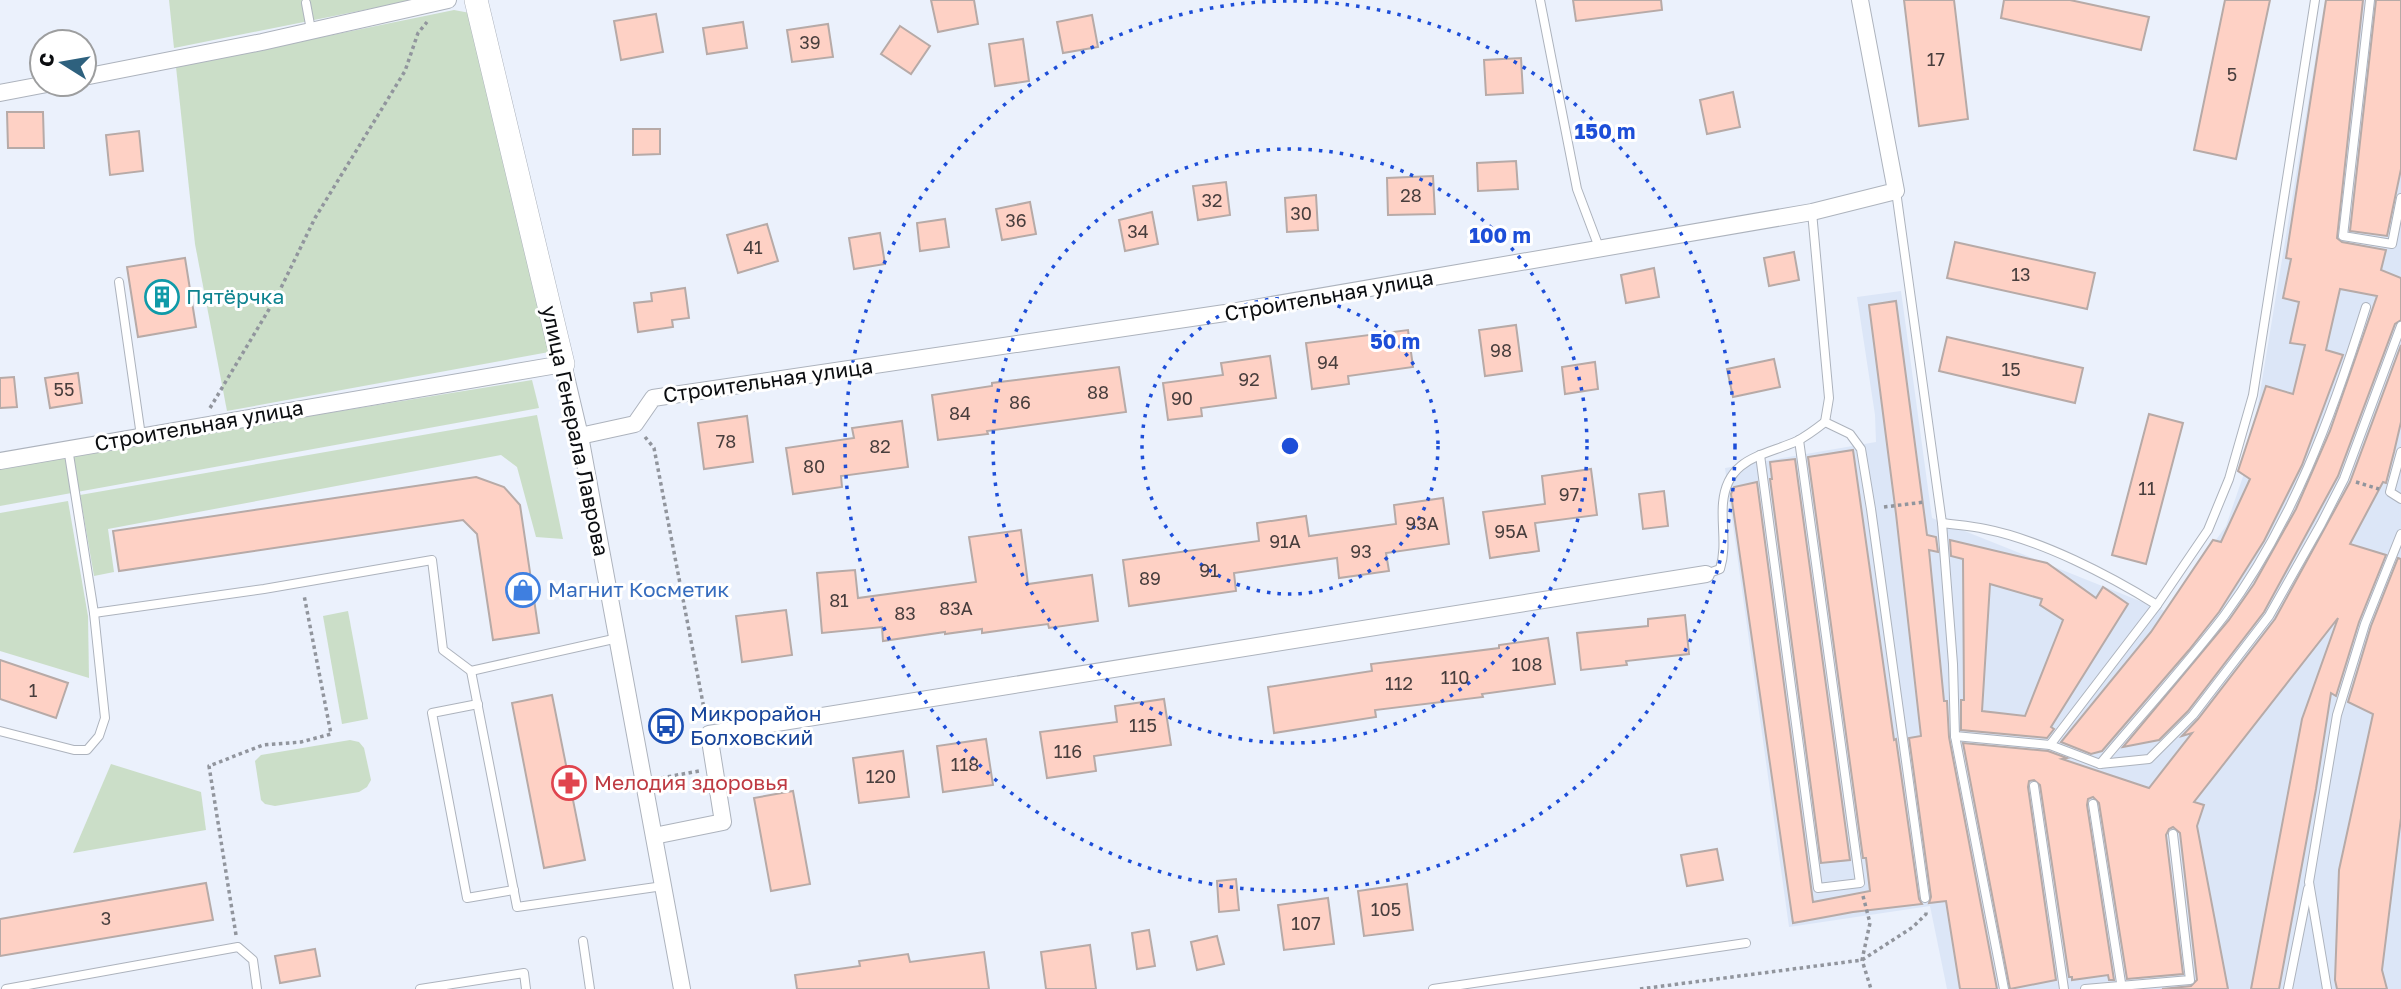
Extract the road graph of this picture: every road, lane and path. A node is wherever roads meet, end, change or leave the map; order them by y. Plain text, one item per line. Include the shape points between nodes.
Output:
1 (475, 0) edge
2 (1540, 0) edge
3 (1860, 0) edge
4 (2315, 0) edge
5 (2370, 0) edge
6 (445, 1) edge
7 (306, 3) dead end
8 (311, 30) junction
9 (98, 74) edge
10 (28, 88) edge
11 (0, 93) edge
12 (1896, 191) junction
13 (2401, 198) edge
14 (1812, 212) junction
15 (1600, 250) junction
16 (119, 282) dead end
17 (2366, 307) dead end
18 (2401, 326) edge
19 (563, 364) junction
20 (1825, 422) junction
21 (635, 424) junction
22 (196, 426) junction
23 (141, 436) junction
24 (580, 436) junction
25 (1799, 440) junction
26 (68, 448) junction
27 (2401, 452) edge
28 (1760, 455) junction
29 (0, 461) edge
30 (2344, 479) junction
31 (2390, 492) junction
32 (2401, 499) edge
33 (1938, 501) junction
34 (1871, 509) junction
35 (1942, 523) junction
36 (2401, 534) edge
37 (1706, 575) joint
38 (302, 581) junction
39 (2157, 605) junction
40 (94, 613) junction
41 (618, 638) junction
42 (471, 671) junction
43 (478, 704) junction
44 (0, 731) edge
45 (709, 734) junction
46 (1955, 736) junction
47 (2050, 746) junction
48 (2100, 764) junction
49 (714, 768) junction
50 (644, 782) junction
51 (2034, 786) dead end
52 (616, 787) dead end
53 (2094, 804) dead end
54 (2173, 834) dead end
55 (654, 836) junction
56 (2309, 882) junction
57 (1860, 883) junction
58 (663, 886) junction
59 (514, 890) junction
60 (1925, 898) joint
61 (583, 941) dead end
62 (1746, 943) dead end
63 (238, 947) junction
64 (1862, 960) junction
65 (2190, 984) edge
66 (2122, 987) edge
67 (6, 989) edge
68 (257, 989) edge
69 (420, 989) edge
70 (526, 989) edge
71 (590, 989) edge
72 (682, 989) edge
73 (1433, 989) edge
74 (1640, 989) edge
75 (1871, 989) edge
76 (2004, 989) edge
77 (2064, 989) edge
78 (2085, 989) edge
79 (2288, 989) edge
80 (2328, 989) edge

1 - 19 street, улица Генерала Лаврова
2 - 15 lane via 1577,189
3 - 12 street
4 - 39 lane via 2253,395 2229,479 2208,530
5 - 13 lane via 2343,236 2392,244
6 - 8 street
6 - 22 path via 418,33 405,71 315,218 277,296
7 - 8 lane
8 - 9 street
10 - 11 street
12 - 14 street, Строительная улица
12 - 33 lane
14 - 15 street, Строительная улица
14 - 20 lane via 1829,398
15 - 21 street, Строительная улица via 1225,313 653,398
16 - 23 lane
17 - 48 lane via 2313,459 2268,548 2224,616
18 - 30 lane
19 - 22 street, Строительная улица
19 - 24 street, улица Генерала Лаврова
20 - 25 lane
20 - 34 lane via 1850,435 1861,449
21 - 24 street
21 - 45 path via 653,449
22 - 23 street, Строительная улица
23 - 26 street, Строительная улица
24 - 41 street, улица Генерала Лаврова
25 - 28 lane
25 - 57 lane
26 - 29 street, Строительная улица
26 - 40 lane
27 - 31 lane
28 - 37 lane via 1745,461 1730,477 1723,501 1724,557 1720,569
28 - 57 lane via 1818,888
30 - 31 path
30 - 48 lane via 2269,616 2193,715 2150,759
31 - 32 lane
33 - 34 path
33 - 35 lane
34 - 60 lane
35 - 39 lane via 1987,529 2040,547 2115,579
35 - 46 lane
36 - 56 lane via 2365,624 2337,715
37 - 45 street
38 - 40 lane
38 - 42 lane via 432,560 443,650
38 - 63 path via 331,734 263,745 209,766
39 - 47 lane
40 - 44 lane via 105,718 99,736 87,750 74,750
41 - 42 lane
41 - 50 street, улица Генерала Лаврова
42 - 43 lane
43 - 59 lane
43 - 59 lane via 432,713 467,898
45 - 49 street
46 - 47 lane
46 - 76 lane
47 - 48 lane
49 - 50 path
49 - 55 street via 723,822
50 - 52 path
50 - 55 street, улица Генерала Лаврова
51 - 77 lane
53 - 66 lane
54 - 65 lane
55 - 58 street, улица Генерала Лаврова
56 - 79 lane
56 - 80 lane
57 - 64 path via 1870,923
58 - 59 lane via 517,907
58 - 72 street, улица Генерала Лаврова
60 - 64 path via 1926,914
61 - 71 lane
62 - 73 lane
63 - 67 lane
63 - 68 lane via 253,960
64 - 74 path
64 - 75 path
65 - 66 lane
66 - 78 lane
69 - 70 lane via 524,973

